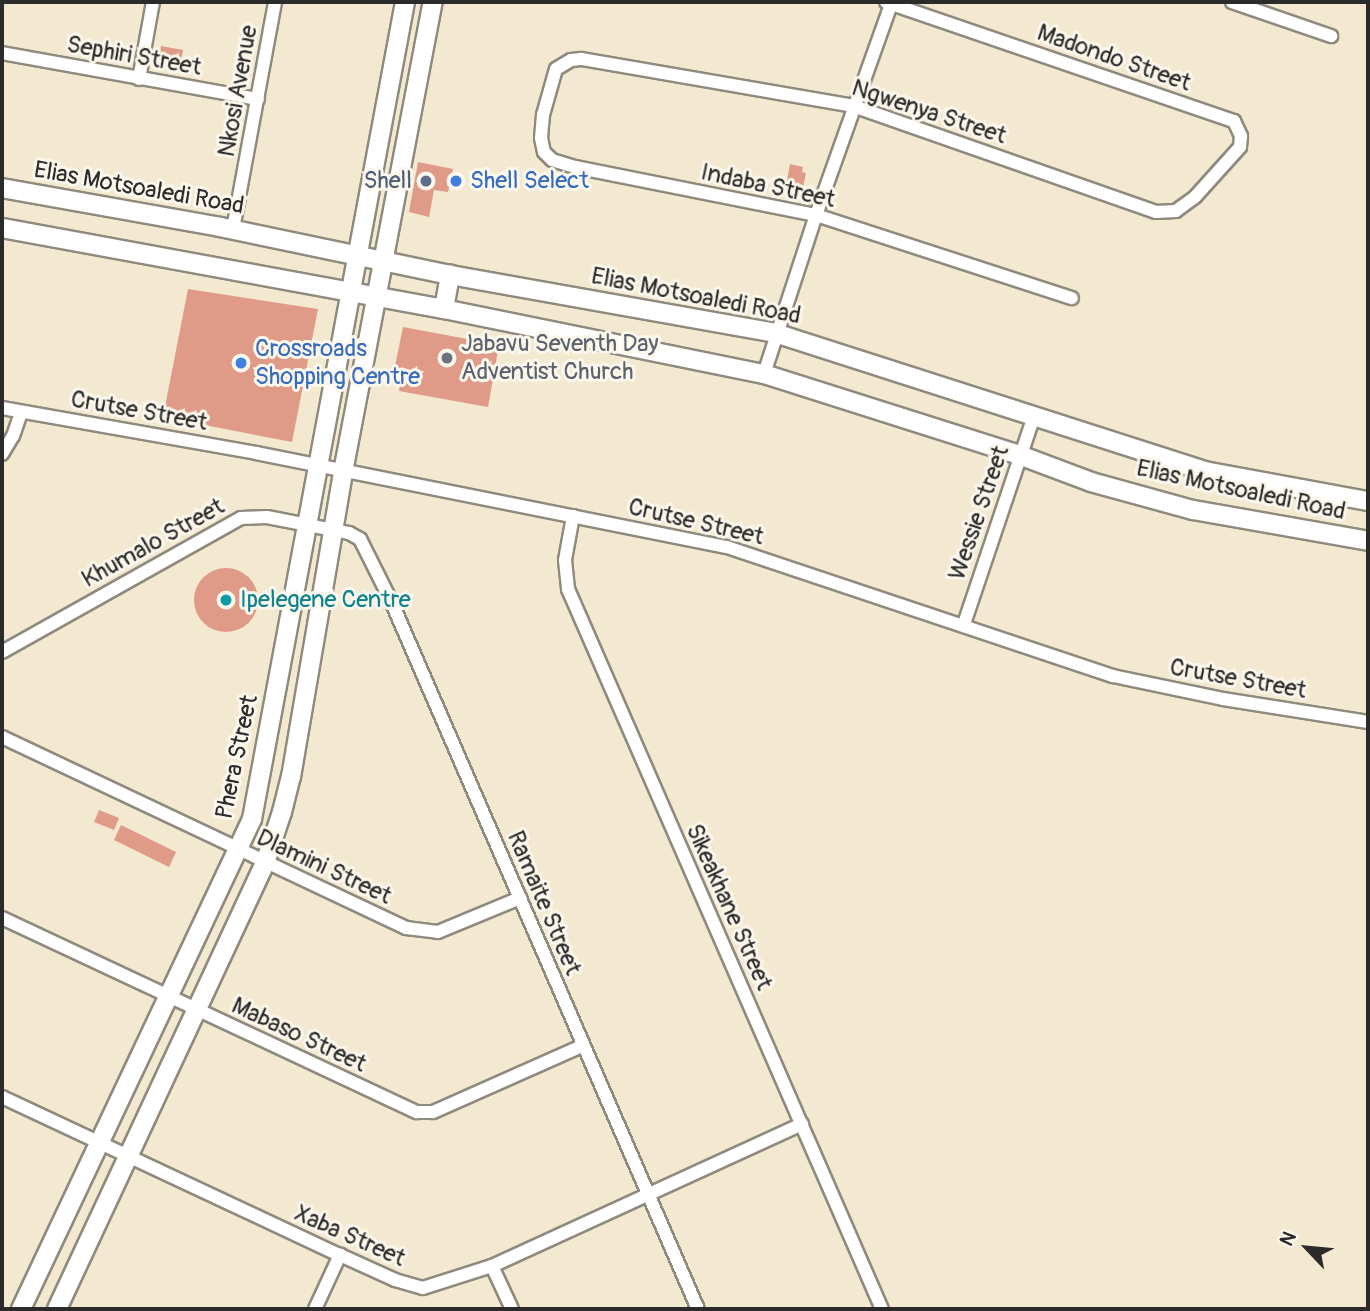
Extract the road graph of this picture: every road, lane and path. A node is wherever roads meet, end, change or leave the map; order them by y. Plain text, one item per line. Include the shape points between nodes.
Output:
1 (153, 2) edge
2 (275, 2) edge
3 (405, 2) edge
4 (433, 2) edge
5 (890, 2) edge
6 (1232, 2) edge
7 (1331, 36) dead end
8 (2, 53) edge
9 (564, 63) joint
10 (139, 79) junction
11 (258, 99) junction
12 (854, 106) junction
13 (1241, 136) joint
14 (380, 142) junction
15 (406, 146) junction
16 (2, 188) edge
17 (816, 215) junction
18 (2, 228) edge
19 (233, 229) junction
20 (359, 257) junction
21 (384, 262) junction
22 (450, 275) junction
23 (351, 292) junction
24 (377, 298) junction
25 (1072, 298) dead end
26 (444, 309) junction
27 (775, 333) junction
28 (764, 374) junction
29 (2, 408) edge
30 (21, 413) junction
31 (1034, 416) junction
32 (2, 454) edge
33 (1022, 456) junction
34 (319, 467) junction
35 (343, 472) junction
36 (1368, 502) edge
37 (573, 516) junction
38 (306, 527) junction
39 (334, 533) junction
40 (1368, 541) edge
41 (964, 624) junction
42 (2, 652) edge
43 (1368, 722) edge
44 (2, 737) edge
45 (238, 851) junction
46 (265, 863) junction
47 (520, 898) junction
48 (2, 918) edge
49 (167, 996) junction
50 (197, 1009) junction
51 (582, 1046) junction
52 (2, 1097) edge
53 (802, 1125) junction
54 (99, 1142) junction
55 (128, 1156) junction
56 (647, 1196) junction
57 (340, 1255) junction
58 (492, 1266) junction
59 (20, 1309) edge
60 (57, 1309) edge
61 (315, 1309) edge
62 (512, 1309) edge
63 (698, 1309) edge
64 (882, 1309) edge

1 - 10 street
2 - 11 street, Nkosi Avenue
3 - 14 main road, Phera Street
4 - 15 main road
5 - 12 street
5 - 13 street, Madondo Street via 1234,121
6 - 7 street
8 - 10 street, Sephiri Street
9 - 12 street, Ngwenya Street via 596,61
9 - 17 street, Indaba Street via 556,69 543,115 541,138 544,152 552,160
10 - 11 street, Sephiri Street
11 - 19 street, Nkosi Avenue
12 - 13 street, Ngwenya Street via 1156,212 1176,211 1195,197 1240,147
12 - 17 street
14 - 15 main road
14 - 20 main road, Phera Street
15 - 21 main road
16 - 19 main road, Elias Motsoaledi Road
17 - 25 street, Indaba Street
17 - 27 street
18 - 23 main road, Elias Motsoaledi Road
19 - 20 main road, Elias Motsoaledi Road
20 - 21 main road, Elias Motsoaledi Road
20 - 23 main road, Phera Street
21 - 22 main road, Elias Motsoaledi Road
21 - 24 main road
22 - 26 main road
22 - 27 main road, Elias Motsoaledi Road
23 - 24 main road, Elias Motsoaledi Road
23 - 34 main road, Phera Street
24 - 26 main road, Elias Motsoaledi Road
24 - 35 main road
26 - 28 main road, Elias Motsoaledi Road
27 - 28 street
27 - 31 main road, Elias Motsoaledi Road
28 - 33 main road, Elias Motsoaledi Road
29 - 30 street, Crutse Street
30 - 32 street
30 - 34 street, Crutse Street
31 - 33 street, Wessie Street
31 - 36 main road, Elias Motsoaledi Road via 1205,471
33 - 40 main road, Elias Motsoaledi Road via 1091,482 1193,510
33 - 41 street, Wessie Street
34 - 35 street, Crutse Street
34 - 38 main road, Phera Street
35 - 37 street, Crutse Street
35 - 39 main road
37 - 41 street, Crutse Street via 727,547
37 - 53 street, Sikeakhane Street via 565,560 568,589
38 - 39 street, Khumalo Street
38 - 42 street, Khumalo Street via 267,517 231,521
38 - 45 main road, Phera Street via 251,819
39 - 46 main road via 291,777
39 - 47 street, Ramaite Street via 355,536 370,554
41 - 43 street, Crutse Street via 1113,676
44 - 45 street, Dlamini Street
45 - 46 street, Dlamini Street
45 - 49 main road, Phera Street
46 - 47 street, Dlamini Street via 419,932 438,932
46 - 50 main road
47 - 51 street, Ramaite Street
48 - 49 street, Mabaso Street
49 - 50 street, Mabaso Street
49 - 54 main road, Phera Street
50 - 51 street, Mabaso Street via 401,1106 425,1113
50 - 55 main road
51 - 56 street, Ramaite Street
52 - 54 street, Xaba Street
53 - 56 street, Xaba Street
53 - 64 street, Sikeakhane Street
54 - 55 street, Xaba Street
54 - 59 main road, Phera Street
55 - 57 street, Xaba Street
55 - 60 main road
56 - 58 street, Xaba Street
56 - 63 street, Ramaite Street
57 - 58 street, Xaba Street via 395,1280 423,1287
57 - 61 street
58 - 62 street

